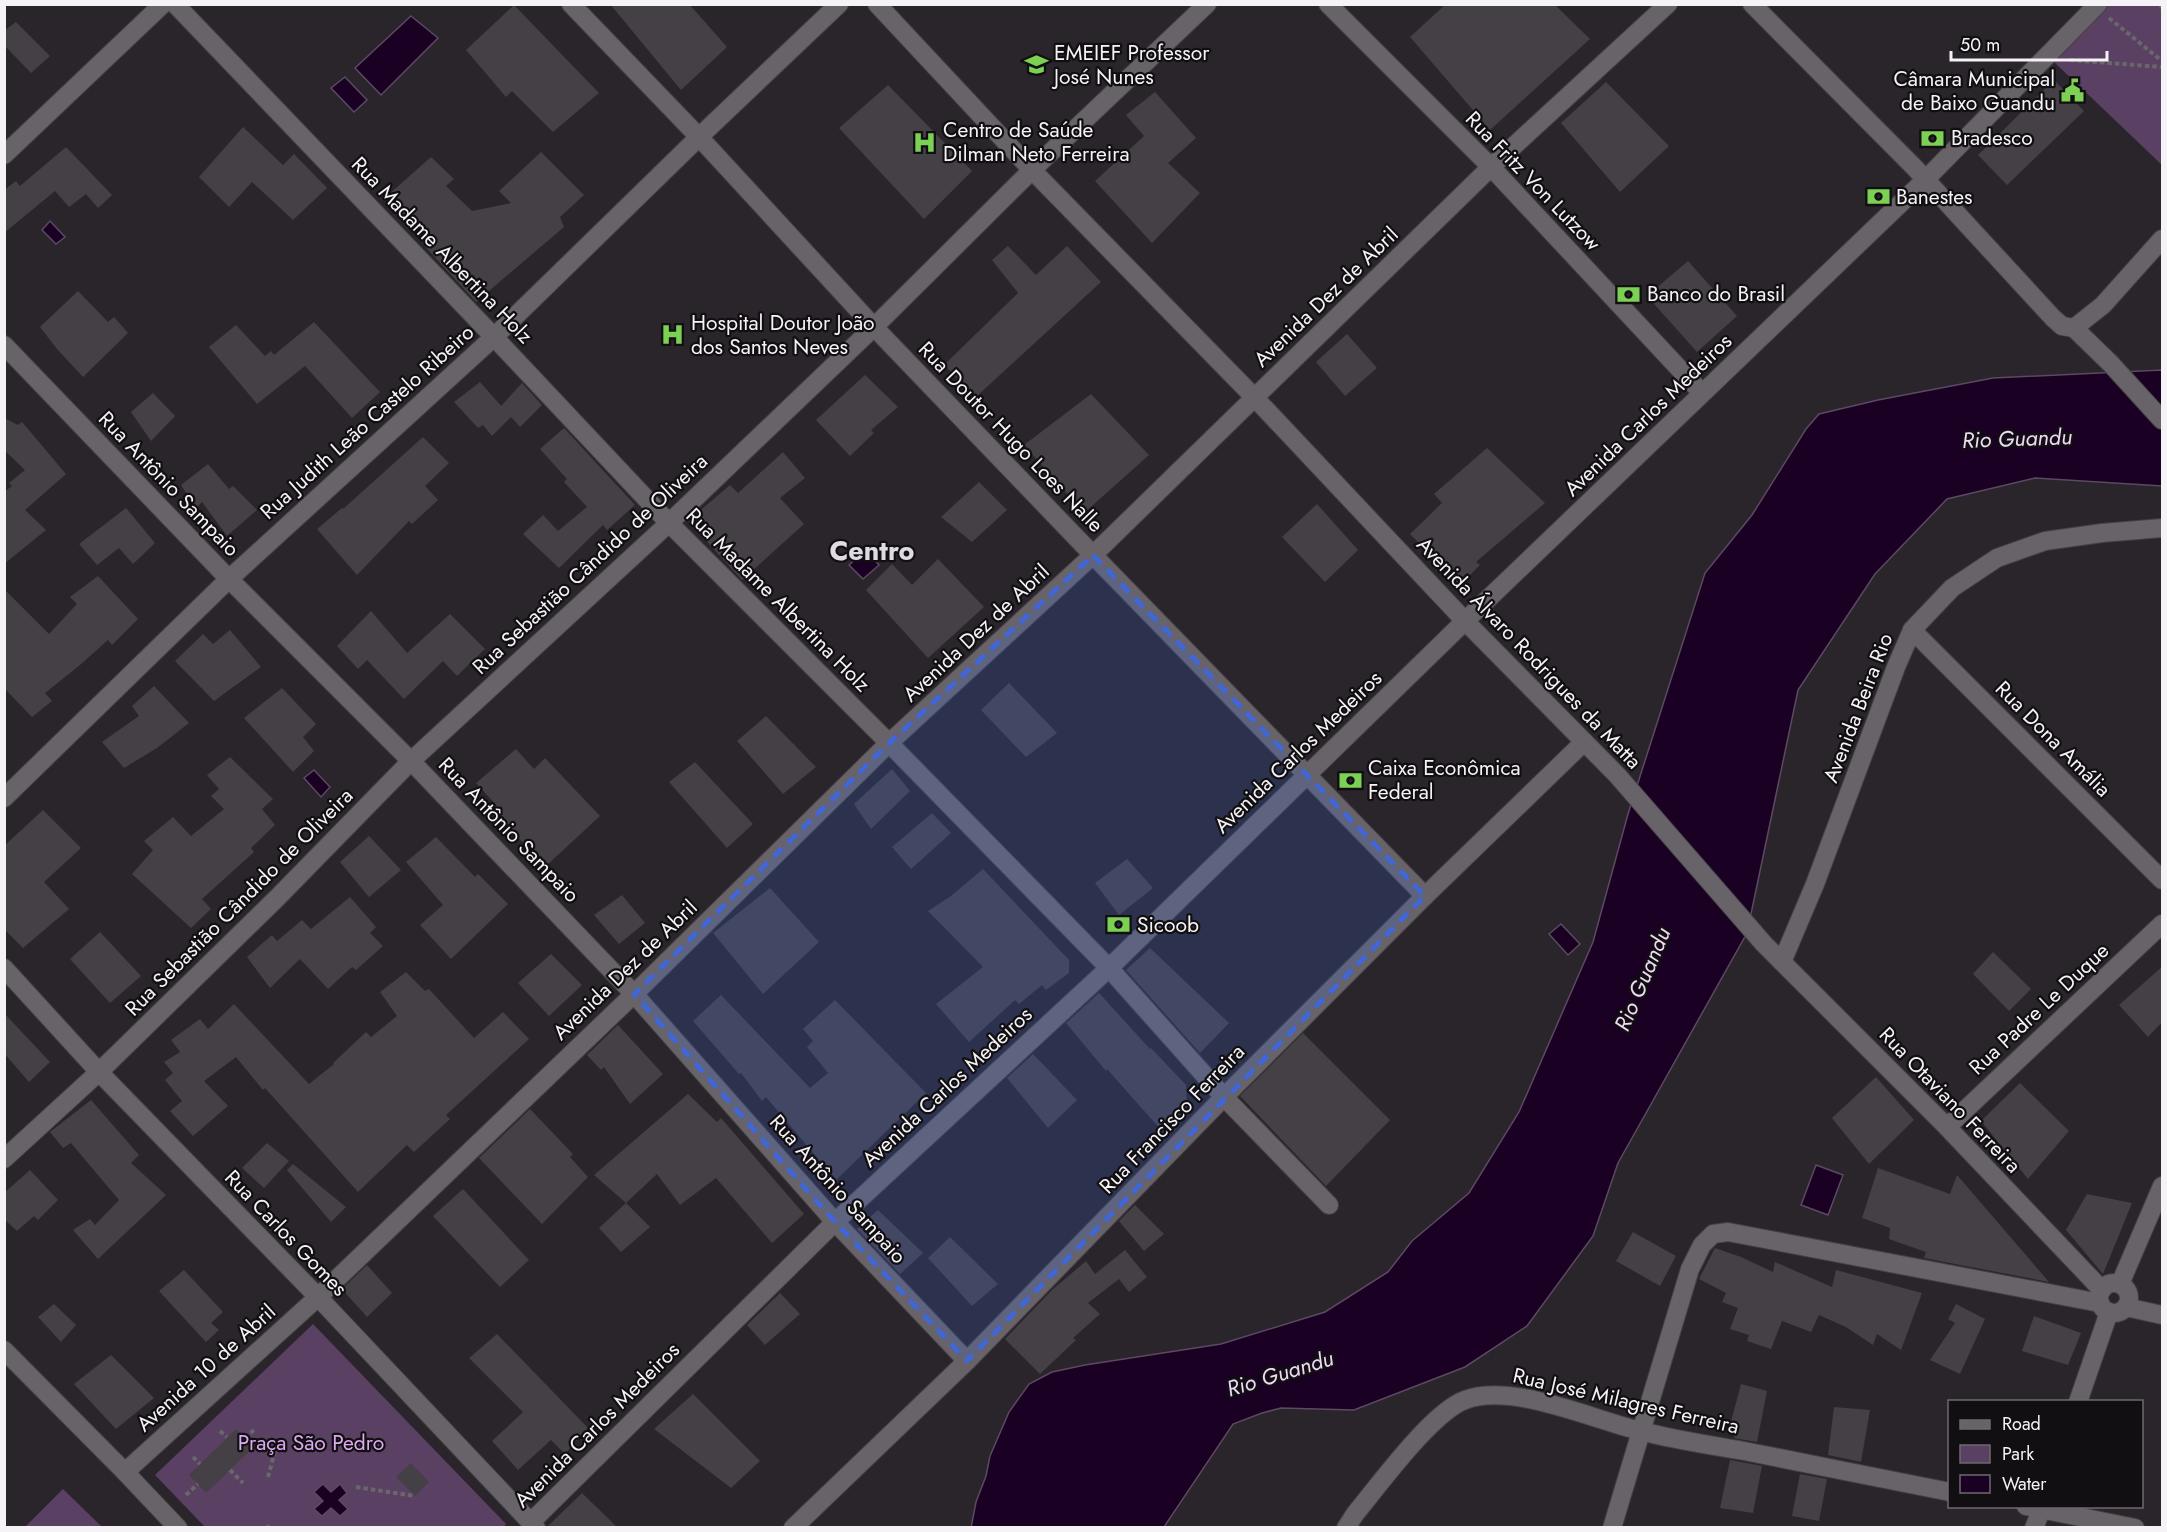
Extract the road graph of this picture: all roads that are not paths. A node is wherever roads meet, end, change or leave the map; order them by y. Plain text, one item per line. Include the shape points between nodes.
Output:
1 (163, 4) edge
2 (175, 4) edge
3 (570, 4) edge
4 (839, 4) edge
5 (877, 4) edge
6 (1207, 4) edge
7 (1328, 4) edge
8 (1668, 4) edge
9 (1752, 4) edge
10 (2097, 6) edge
11 (699, 137) junction
12 (4, 155) edge
13 (1491, 167) junction
14 (1032, 170) junction
15 (1925, 180) junction
16 (2163, 239) edge
17 (874, 327) junction
18 (2074, 328) junction
19 (494, 337) junction
20 (4, 345) edge
21 (1702, 393) junction
22 (1255, 398) junction
23 (2163, 420) edge
24 (669, 523) junction
25 (2163, 528) edge
26 (1093, 555) junction
27 (229, 579) junction
28 (1465, 621) junction
29 (1912, 630) junction
30 (1584, 742) junction
31 (889, 743) junction
32 (411, 760) junction
33 (1308, 775) junction
34 (4, 798) edge
35 (2163, 880) edge
36 (1425, 896) junction
37 (2163, 924) edge
38 (1764, 944) joint
39 (1782, 962) junction
40 (4, 968) edge
41 (1108, 968) junction
42 (634, 994) junction
43 (99, 1072) junction
44 (1224, 1098) junction
45 (1947, 1127) junction
46 (4, 1159) edge
47 (2163, 1186) edge
48 (1329, 1205) dead end
49 (835, 1222) junction
50 (2120, 1284) junction
51 (318, 1298) junction
52 (2103, 1302) junction
53 (2127, 1307) junction
54 (2163, 1315) edge
55 (4, 1350) edge
56 (967, 1361) junction
57 (2078, 1400) edge
58 (1641, 1431) junction
59 (124, 1472) junction
60 (1948, 1492) edge
61 (2037, 1508) edge
62 (2042, 1508) edge
63 (531, 1526) edge
64 (178, 1527) edge
65 (793, 1527) edge
66 (1346, 1527) edge
67 (1612, 1527) edge
68 (2034, 1527) edge
69 (2135, 1527) edge

1 - 12 street
2 - 19 street, Rua Madame Albertina Holz
3 - 11 street, Rua Doutor Hugo Loes Nalle
4 - 11 street, Rua Judith Leão Castelo Ribeiro
5 - 14 street, Avenida Álvaro Rodrigues da Matta
6 - 14 street, Rua Sebastião Cândido de Oliveira
7 - 13 street, Rua Fritz Von Lutzow
8 - 13 street, Avenida Dez de Abril
9 - 15 street
10 - 15 street, Avenida Carlos Medeiros
11 - 17 street, Rua Doutor Hugo Loes Nalle
11 - 19 street, Rua Judith Leão Castelo Ribeiro
13 - 21 street, Rua Fritz Von Lutzow
13 - 22 street, Avenida Dez de Abril
14 - 17 street, Rua Sebastião Cândido de Oliveira
14 - 22 street, Avenida Álvaro Rodrigues da Matta
15 - 18 street via 2053,318 2062,326
15 - 21 street, Avenida Carlos Medeiros
16 - 18 street via 2103,305
17 - 24 street, Rua Sebastião Cândido de Oliveira
17 - 26 street, Rua Doutor Hugo Loes Nalle
18 - 23 street
19 - 24 street, Rua Madame Albertina Holz
19 - 27 street, Rua Judith Leão Castelo Ribeiro
20 - 27 street, Rua Antônio Sampaio
21 - 28 street, Avenida Carlos Medeiros
22 - 26 street, Avenida Dez de Abril
22 - 28 street, Avenida Álvaro Rodrigues da Matta
24 - 31 street, Rua Madame Albertina Holz
24 - 32 street, Rua Sebastião Cândido de Oliveira
25 - 29 street, Avenida Beira Rio via 2045,541 1997,558 1952,588
26 - 31 street, Avenida Dez de Abril
26 - 33 street, Rua Doutor Hugo Loes Nalle
27 - 32 street, Rua Antônio Sampaio
27 - 34 street, Rua Judith Leão Castelo Ribeiro
28 - 30 street, Avenida Álvaro Rodrigues da Matta
28 - 33 street, Avenida Carlos Medeiros
29 - 35 street, Rua Dona Amália
29 - 39 street, Avenida Beira Rio
30 - 36 street, Rua Francisco Ferreira
30 - 38 street, Avenida Álvaro Rodrigues da Matta
31 - 41 street, Rua Madame Albertina Holz
31 - 42 street, Avenida Dez de Abril
32 - 42 street, Rua Antônio Sampaio
32 - 43 street, Rua Sebastião Cândido de Oliveira
33 - 36 street, Rua Doutor Hugo Loes Nalle
33 - 41 street, Avenida Carlos Medeiros
36 - 44 street, Rua Francisco Ferreira
37 - 45 street, Rua Padre Le Duque
38 - 39 street, Rua Otaviano Ferreira
39 - 45 street, Rua Otaviano Ferreira
40 - 43 street, Rua Carlos Gomes
41 - 44 street, Rua Madame Albertina Holz
41 - 49 street, Avenida Carlos Medeiros
42 - 49 street, Rua Antônio Sampaio
42 - 51 street, Avenida Dez de Abril
43 - 46 street, Rua Sebastião Cândido de Oliveira
43 - 51 street, Rua Carlos Gomes
44 - 48 street, Rua Madame Albertina Holz
44 - 56 street, Rua Francisco Ferreira
45 - 52 street, Rua Otaviano Ferreira
47 - 50 street
49 - 56 street, Rua Antônio Sampaio
49 - 63 street, Avenida Carlos Medeiros
50 - 52 street via 2109,1284
50 - 53 street via 2129,1296
51 - 59 street, Avenida 10 de Abril
51 - 63 street, Rua Carlos Gomes
52 - 53 street via 2118,1313
52 - 57 street
52 - 58 street via 1728,1232 1713,1234 1702,1245 1690,1269
53 - 54 street
55 - 59 street
56 - 65 street, Rua Francisco Ferreira
58 - 60 street, Rua José Milagres Ferreira
58 - 66 street, Rua José Milagres Ferreira via 1508,1395 1487,1394 1463,1400 1428,1428
58 - 67 street
59 - 64 street
61 - 68 street
62 - 69 street

